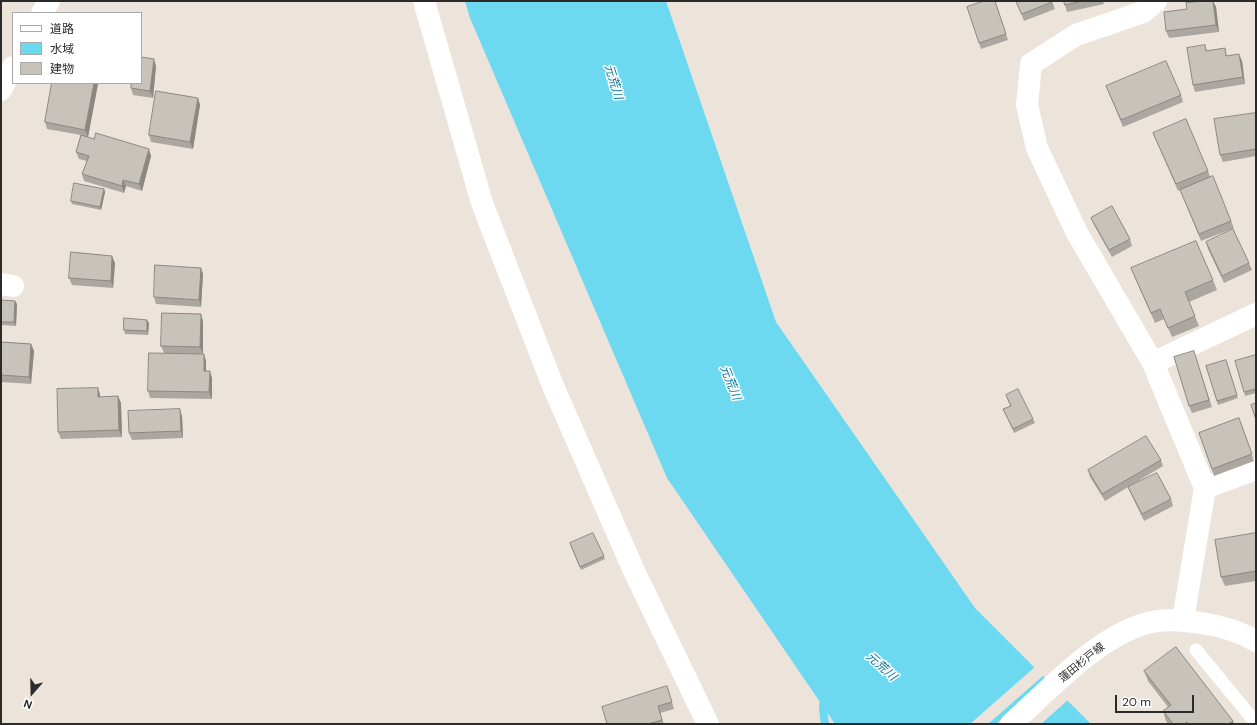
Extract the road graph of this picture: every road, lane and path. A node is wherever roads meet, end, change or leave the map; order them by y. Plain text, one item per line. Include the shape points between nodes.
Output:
1 (49, 1) edge
2 (424, 1) edge
3 (1156, 1) edge
4 (43, 12) edge
5 (12, 69) edge
6 (1, 90) edge
7 (1256, 314) edge
8 (1153, 363) junction
9 (1256, 469) edge
10 (1205, 488) junction
11 (1183, 620) junction
12 (1256, 641) edge
13 (1196, 650) dead end
14 (1256, 723) edge
15 (708, 724) edge
16 (1011, 724) edge

1 - 4 street
2 - 15 street via 482,203 553,386 634,571
3 - 8 street via 1143,12 1076,35 1031,64 1027,105 1038,148 1077,233
5 - 6 street
7 - 8 street
8 - 10 street
9 - 10 street
10 - 11 street
11 - 12 street, 蓮田杉戸線 via 1232,630
11 - 16 street, 蓮田杉戸線 via 1144,624 1118,635 1093,651
13 - 14 lane

